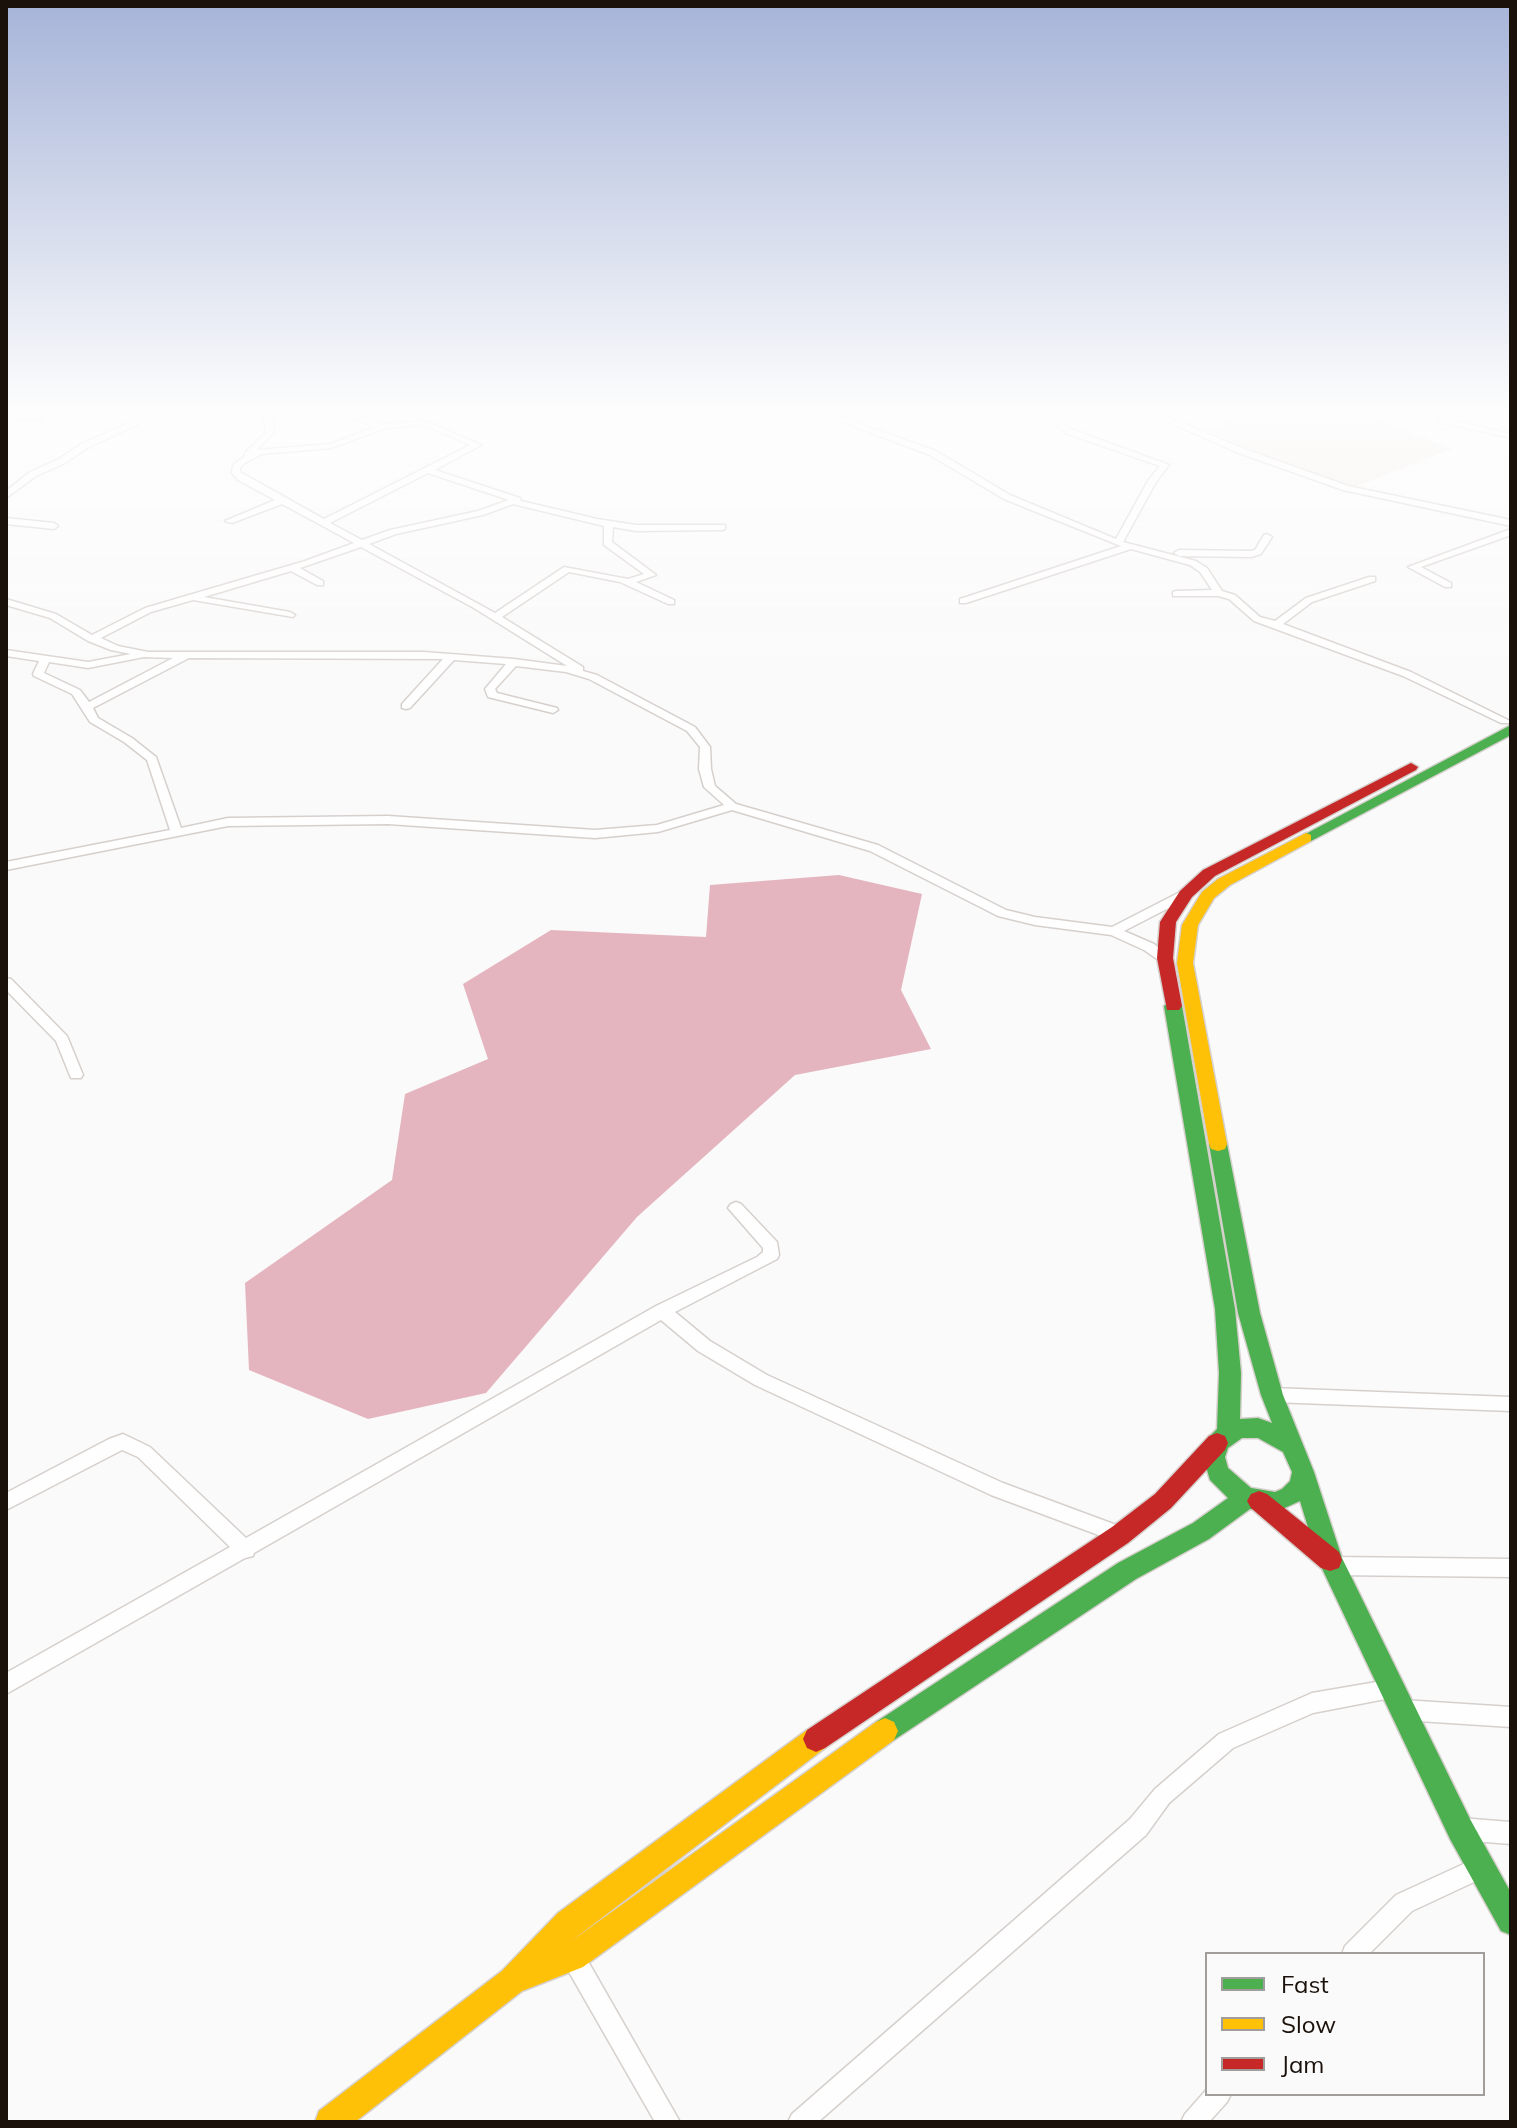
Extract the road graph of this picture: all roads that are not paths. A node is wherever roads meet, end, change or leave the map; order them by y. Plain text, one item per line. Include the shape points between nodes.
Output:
1 (262, 508) edge
2 (299, 508) edge
3 (353, 508) edge
4 (493, 508) edge
5 (542, 508) edge
6 (1034, 508) edge
7 (1137, 508) edge
8 (1442, 508) edge
9 (6, 521) edge
10 (229, 521) dead end
11 (325, 522) junction
12 (1511, 523) edge
13 (609, 524) junction
14 (54, 526) dead end
15 (722, 527) dead end
16 (1511, 532) edge
17 (1267, 537) dead end
18 (365, 543) junction
19 (1118, 543) junction
20 (1129, 547) junction
21 (1159, 552) junction
22 (1216, 554) junction
23 (293, 568) junction
24 (1204, 570) junction
25 (1372, 579) dead end
26 (627, 582) junction
27 (320, 583) dead end
28 (1448, 585) dead end
29 (1218, 593) junction
30 (1176, 594) dead end
31 (193, 597) junction
32 (963, 601) dead end
33 (6, 602) edge
34 (671, 602) dead end
35 (290, 615) dead end
36 (495, 617) junction
37 (1276, 625) junction
38 (92, 639) junction
39 (6, 653) edge
40 (188, 654) junction
41 (148, 655) junction
42 (451, 657) junction
43 (44, 661) junction
44 (514, 662) junction
45 (593, 677) junction
46 (406, 706) dead end
47 (87, 707) junction
48 (553, 710) dead end
49 (1509, 722) edge
50 (732, 806) junction
51 (177, 833) junction
52 (1279, 843) junction
53 (8, 867) edge
54 (1186, 894) junction
55 (1114, 931) junction
56 (1165, 958) junction
57 (6, 982) edge
58 (76, 1075) dead end
59 (736, 1208) dead end
60 (662, 1311) junction
61 (1272, 1395) junction
62 (1511, 1404) edge
63 (1223, 1438) junction
64 (1289, 1444) junction
65 (1303, 1472) junction
66 (1252, 1500) junction
67 (6, 1502) edge
68 (1120, 1535) junction
69 (246, 1550) junction
70 (1332, 1563) junction
71 (1511, 1568) edge
72 (6, 1684) edge
73 (1399, 1699) junction
74 (1511, 1717) edge
75 (1460, 1829) junction
76 (1511, 1833) edge
77 (1481, 1867) junction
78 (1511, 1921) edge
79 (1355, 1952) edge
80 (573, 1957) junction
81 (512, 1981) junction
82 (1217, 2096) edge
83 (330, 2122) edge
84 (668, 2122) edge
85 (800, 2122) edge
86 (1193, 2122) edge

1 - 10 street
2 - 11 street
3 - 11 street
4 - 18 street
5 - 13 street
6 - 19 street
7 - 19 street
8 - 12 street
9 - 14 street
11 - 18 street
13 - 15 street
13 - 26 street via 607,543 651,575
16 - 28 street via 1413,567
17 - 22 street via 1258,552
18 - 23 street
18 - 36 street
19 - 20 street
20 - 21 street
20 - 32 street
21 - 22 street
21 - 24 street
22 - 24 street
23 - 27 street
23 - 31 street
24 - 29 street
25 - 37 street via 1309,600
26 - 34 street
26 - 36 street via 567,569
29 - 30 street
29 - 37 street
31 - 35 street
31 - 38 street via 135,615
33 - 38 street via 53,616
36 - 45 street
37 - 49 street via 1407,674
38 - 41 street
39 - 43 street
40 - 41 street
40 - 42 street
40 - 47 street
41 - 43 street via 88,665
42 - 44 street
42 - 46 street
43 - 47 street via 38,674 76,692
44 - 45 street
44 - 48 street via 490,689 492,695
45 - 50 street via 691,729 705,747 710,787
47 - 51 street via 94,720 152,759
49 - 52 main road
50 - 51 street via 658,828 595,834 388,820 228,822
50 - 55 street via 874,848 1002,913
51 - 53 street
52 - 54 main road via 1209,873
52 - 61 main road via 1208,895 1190,925 1185,953 1249,1313
54 - 55 street
54 - 56 main road via 1168,922
55 - 56 street
56 - 63 main road via 1225,1309 1230,1373
57 - 58 street via 62,1039
59 - 60 street via 771,1246 771,1255
60 - 68 street via 704,1346 761,1380 997,1489
60 - 69 street
61 - 62 street
61 - 64 main road
63 - 64 main road via 1242,1428 1258,1428
63 - 66 main road via 1214,1457 1218,1473
63 - 68 main road via 1163,1501
64 - 65 main road
65 - 66 main road via 1300,1486 1290,1496 1276,1502
65 - 70 main road
66 - 70 main road
66 - 80 main road via 1127,1571 852,1753
67 - 69 street via 123,1442 144,1452
68 - 81 main road via 820,1738 568,1923
69 - 72 street
70 - 71 street
70 - 73 main road
73 - 74 street
73 - 75 main road
73 - 85 street via 1312,1703 1226,1741 1162,1796 1138,1827
75 - 76 street
75 - 77 main road
77 - 78 main road
77 - 79 street via 1404,1903
80 - 81 main road
80 - 84 street
81 - 83 main road
82 - 86 street

